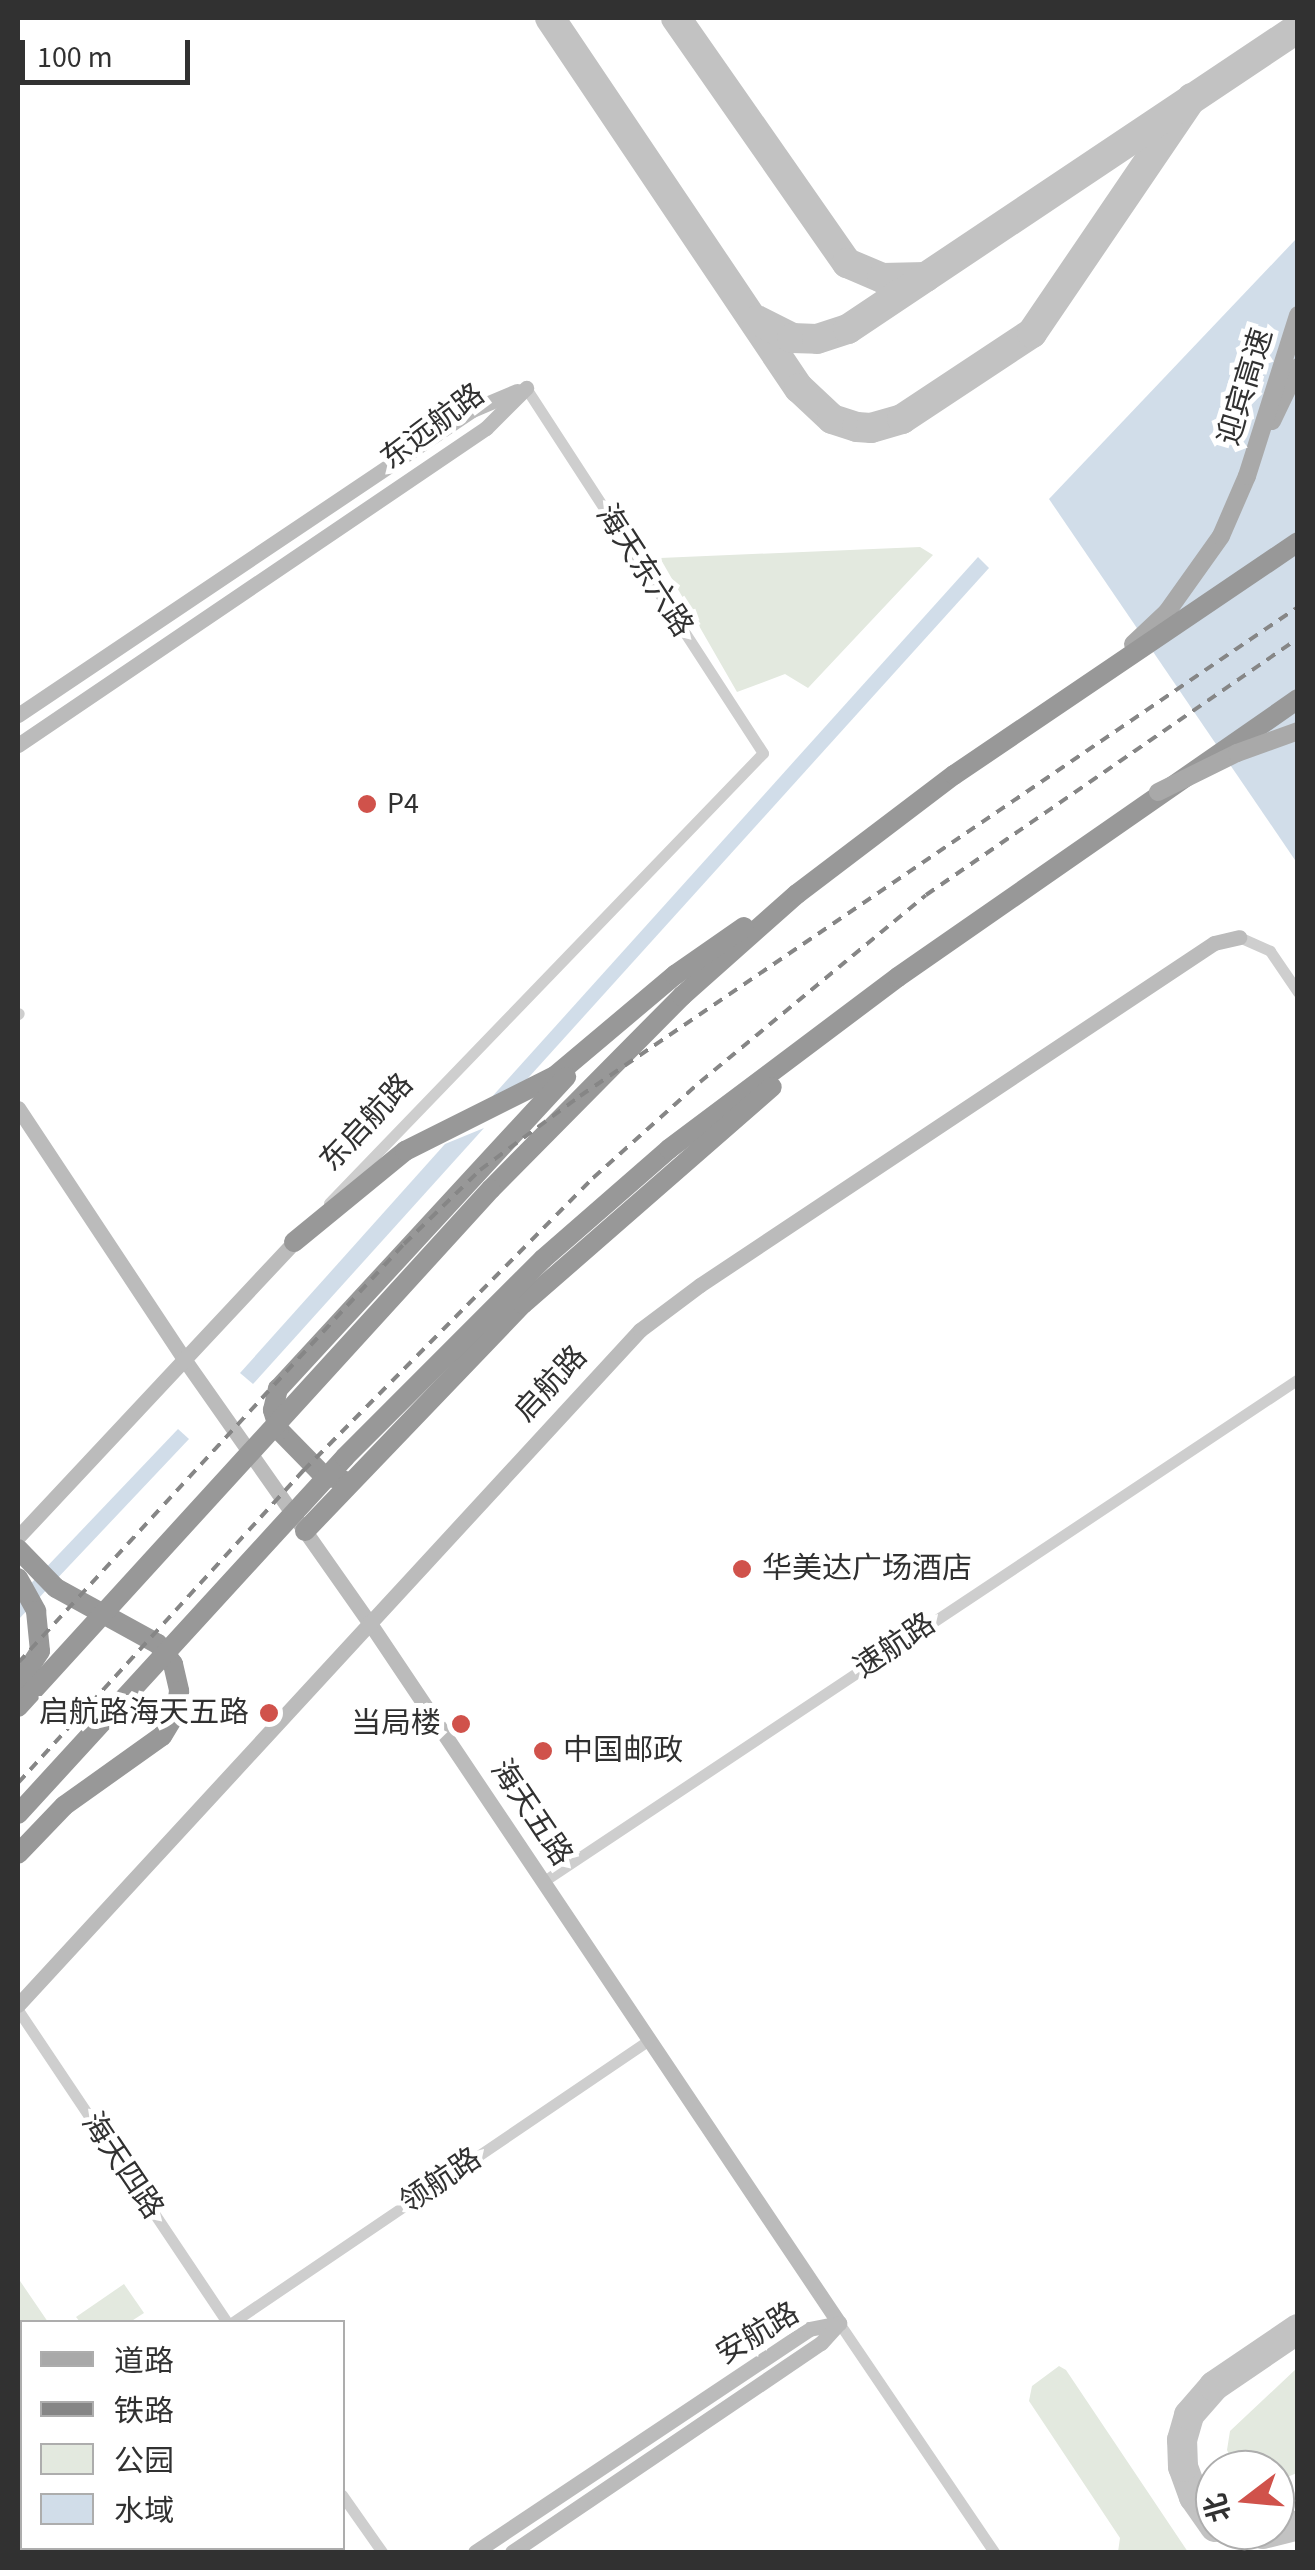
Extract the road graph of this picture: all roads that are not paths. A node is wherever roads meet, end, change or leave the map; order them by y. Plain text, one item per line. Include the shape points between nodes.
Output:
1 (1298, 315) edge
2 (1298, 367) edge
3 (526, 388) junction
4 (1247, 476) junction
5 (1298, 542) edge
6 (1086, 683) junction
7 (1298, 699) edge
8 (18, 715) edge
9 (1298, 731) edge
10 (18, 745) edge
11 (763, 753) joint
12 (1158, 792) junction
13 (797, 894) junction
14 (1239, 937) joint
15 (898, 977) junction
16 (1298, 992) edge
17 (590, 1049) junction
18 (18, 1108) edge
19 (294, 1242) junction
20 (184, 1359) junction
21 (1298, 1379) edge
22 (364, 1469) junction
23 (305, 1531) junction
24 (18, 1536) edge
25 (18, 1549) edge
26 (18, 1578) edge
27 (370, 1622) junction
28 (18, 1685) edge
29 (18, 1707) edge
30 (18, 1814) edge
31 (18, 1854) edge
32 (544, 1882) junction
33 (18, 2007) edge
34 (649, 2040) junction
35 (229, 2320) edge
36 (233, 2320) edge
37 (838, 2323) junction
38 (345, 2498) edge
39 (382, 2552) edge
40 (475, 2552) edge
41 (512, 2552) edge
42 (994, 2552) edge

1 - 4 main road, 迎宾高速
2 - 4 main road, 迎宾高速
3 - 8 street, 东远航路 via 472,410
3 - 10 street, 东远航路 via 486,428
3 - 11 street, 海天东六路
4 - 6 main road, 迎宾高速 via 1221,536 1186,589 1150,631
5 - 6 highway
6 - 13 highway
7 - 12 highway, bridge
9 - 12 main road, bridge
11 - 19 street, 东启航路
12 - 15 highway
13 - 17 highway via 675,975
13 - 29 highway, bridge via 668,1010 491,1189
14 - 16 street via 1270,952
14 - 27 street, 启航路 via 1214,943 640,1330
15 - 22 highway via 523,1304
15 - 30 highway, bridge via 669,1149 543,1259 345,1457
17 - 19 highway via 522,1094 405,1151
17 - 22 highway via 278,1389 273,1410 279,1430 324,1476 343,1480
18 - 20 street, 海天五路
19 - 20 street, 东启航路
20 - 23 street, 海天五路
20 - 24 street, 东启航路
21 - 32 street, 速航路
22 - 23 highway
23 - 27 street, 海天五路
25 - 31 highway via 56,1588 158,1644 177,1674 176,1713 162,1736 64,1806
26 - 28 highway via 38,1622 40,1651
27 - 32 street, 海天五路
27 - 33 street, 启航路
32 - 34 street, 海天五路
33 - 35 street, 海天四路
34 - 36 street, 领航路
34 - 37 street, 海天五路
37 - 40 street, 安航路 via 810,2329
37 - 41 street, 安航路 via 821,2343
37 - 42 street, 海天五路
38 - 39 street

